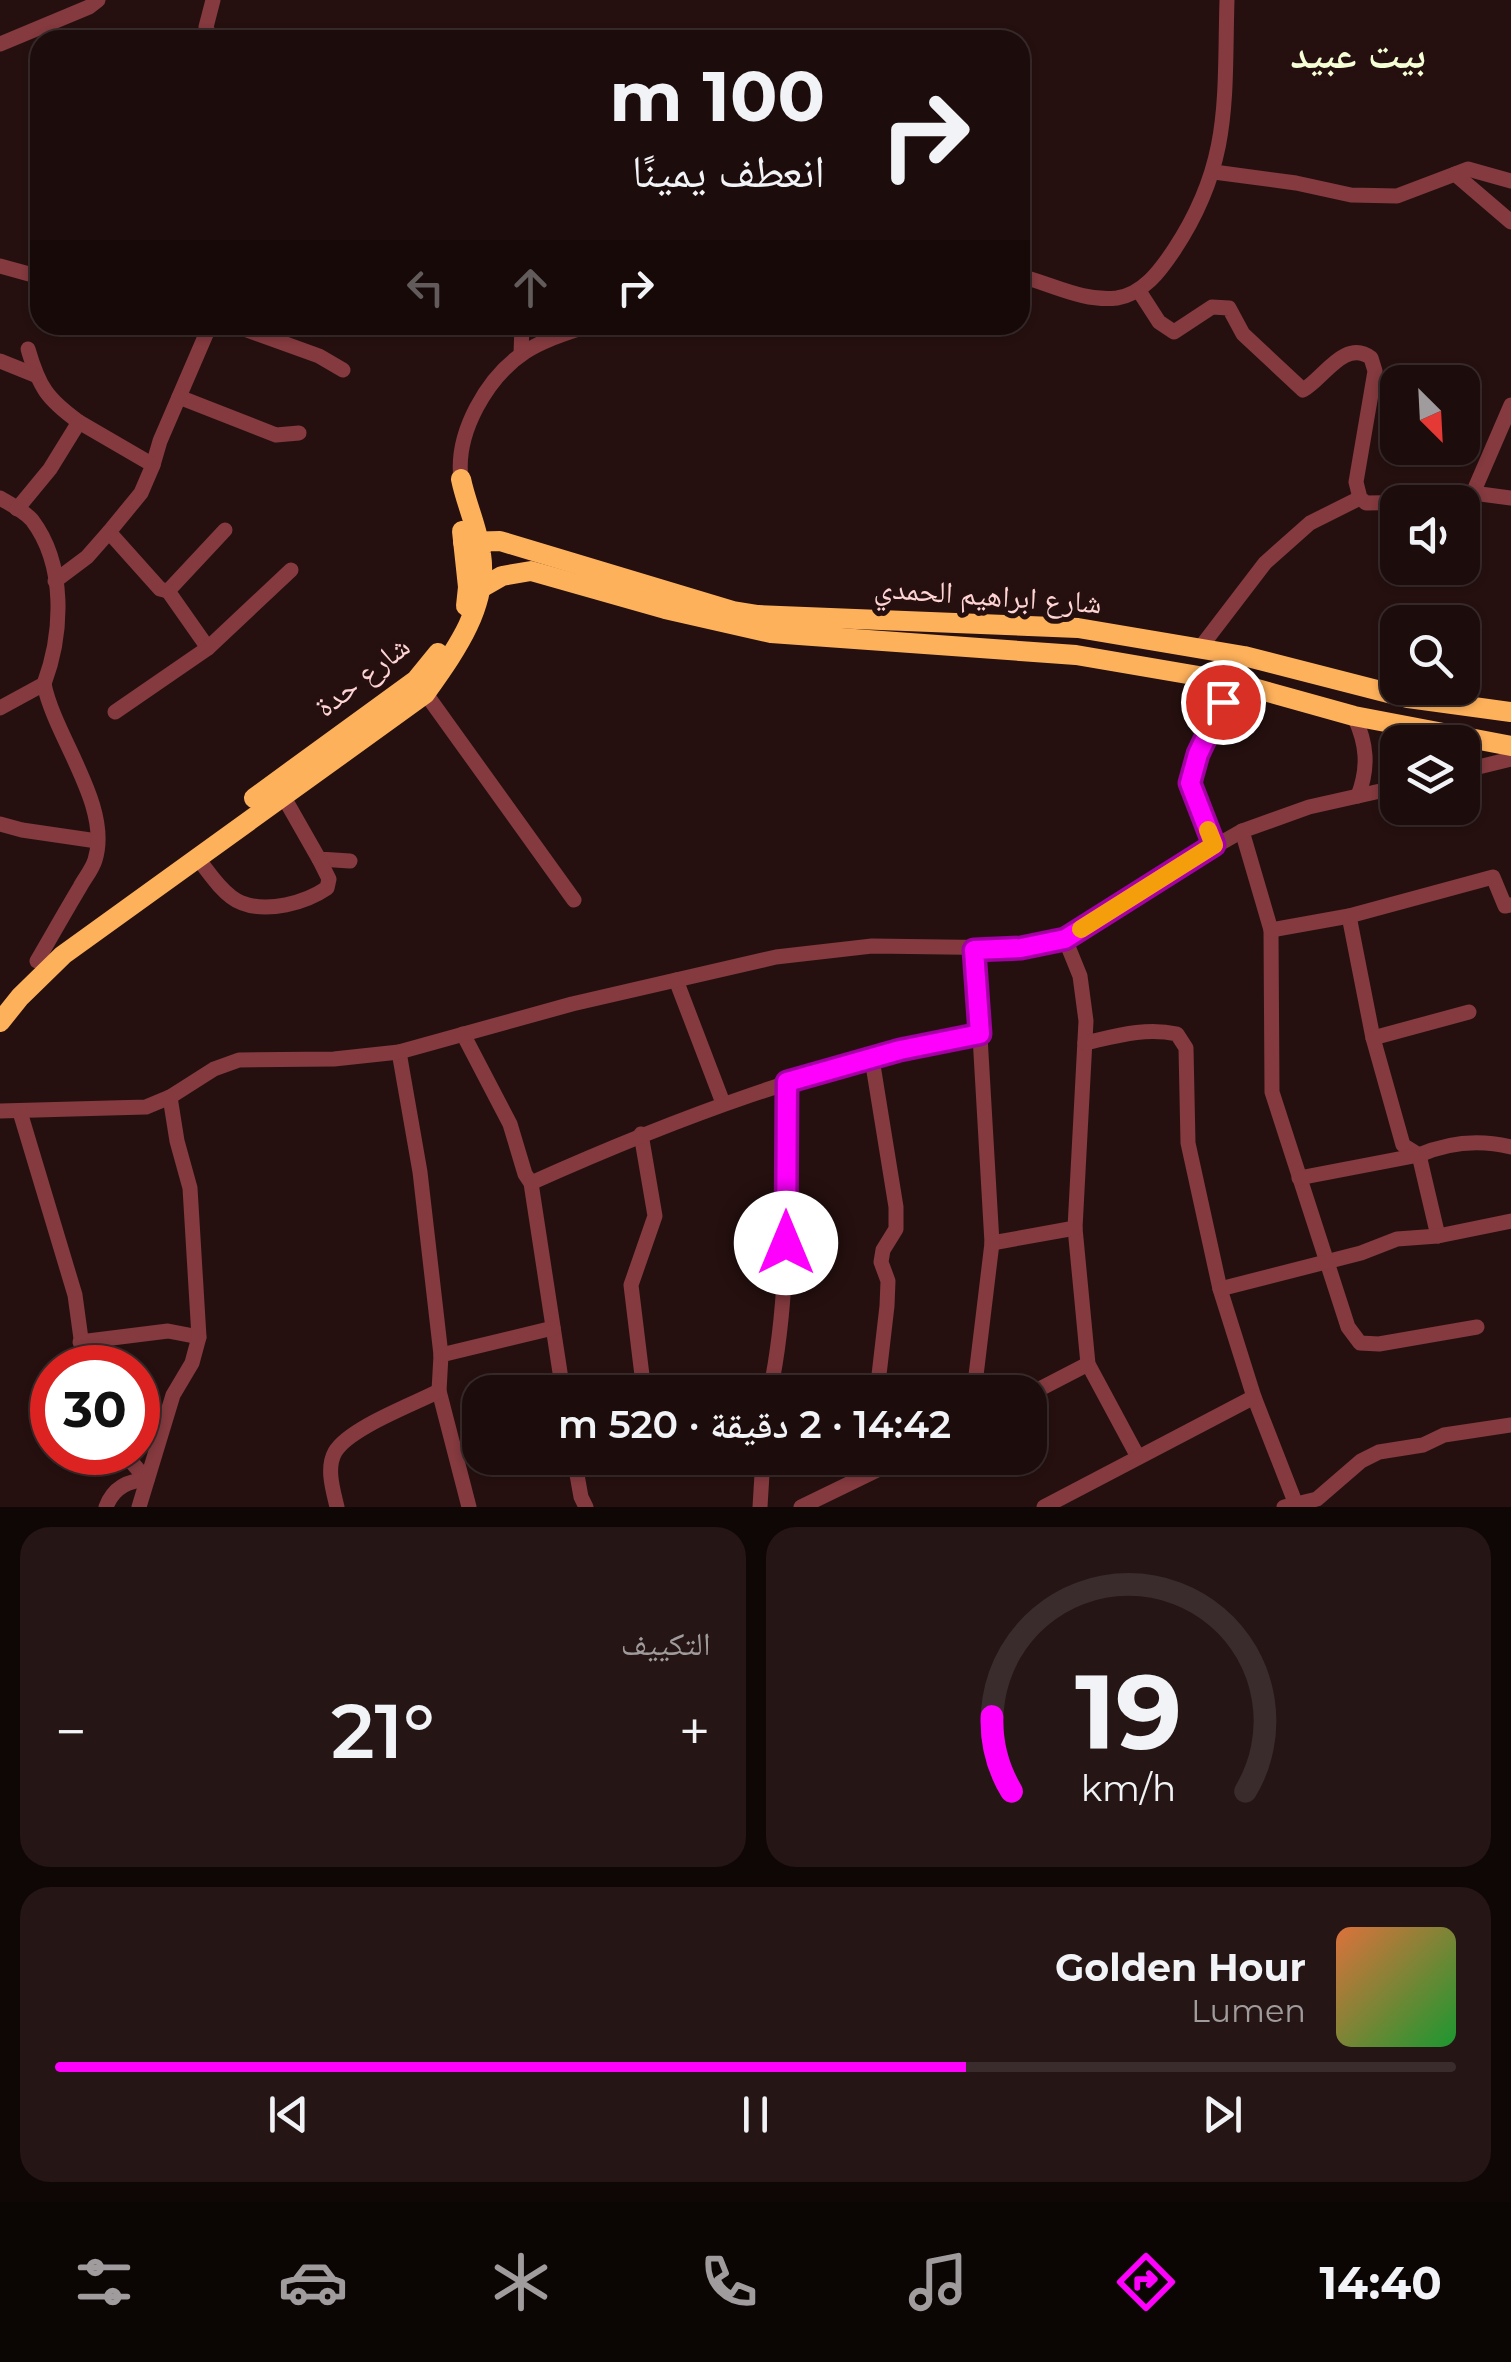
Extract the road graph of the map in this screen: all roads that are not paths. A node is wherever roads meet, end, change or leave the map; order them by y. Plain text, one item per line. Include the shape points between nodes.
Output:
1 (98, 0) edge
2 (213, 0) edge
3 (1227, 0) edge
4 (35, 30) edge
5 (207, 30) edge
6 (30, 32) edge
7 (0, 44) edge
8 (1214, 172) junction
9 (1454, 174) junction
10 (1511, 181) edge
11 (1511, 222) edge
12 (0, 266) edge
13 (30, 274) edge
14 (1030, 279) edge
15 (1139, 291) junction
16 (206, 335) edge
17 (261, 335) edge
18 (522, 335) edge
19 (548, 335) edge
20 (562, 335) edge
21 (542, 342) junction
22 (28, 348) dead end
23 (521, 354) junction
24 (0, 362) edge
25 (342, 370) dead end
26 (35, 375) junction
27 (180, 397) junction
28 (1511, 405) edge
29 (80, 422) junction
30 (299, 433) dead end
31 (153, 465) junction
32 (461, 479) junction
33 (1476, 485) edge
34 (1480, 494) edge
35 (1360, 498) junction
36 (1511, 498) edge
37 (1380, 504) edge
38 (468, 505) junction
39 (7, 507) edge
40 (225, 530) dead end
41 (110, 532) junction
42 (471, 541) junction
43 (500, 541) junction
44 (291, 570) dead end
45 (55, 581) junction
46 (481, 588) junction
47 (168, 591) junction
48 (668, 600) junction
49 (807, 615) junction
50 (803, 638) junction
51 (208, 648) junction
52 (1200, 648) junction
53 (1287, 666) junction
54 (1228, 681) junction
55 (44, 684) junction
56 (420, 687) junction
57 (1278, 695) junction
58 (0, 708) edge
59 (114, 712) dead end
60 (1511, 712) edge
61 (1354, 716) junction
62 (1511, 746) edge
63 (1511, 759) edge
64 (1480, 766) edge
65 (1380, 791) edge
66 (282, 794) junction
67 (1358, 796) junction
68 (0, 824) edge
69 (1242, 830) junction
70 (97, 841) junction
71 (1214, 845) junction
72 (194, 852) junction
73 (319, 859) junction
74 (350, 861) dead end
75 (574, 900) dead end
76 (1511, 905) edge
77 (1349, 916) junction
78 (1271, 930) junction
79 (1065, 939) junction
80 (974, 950) junction
81 (59, 951) junction
82 (37, 961) junction
83 (676, 980) junction
84 (4, 1007) edge
85 (1470, 1012) dead end
86 (463, 1034) junction
87 (980, 1034) junction
88 (1374, 1038) junction
89 (1085, 1043) junction
90 (400, 1052) junction
91 (872, 1059) junction
92 (787, 1082) junction
93 (170, 1097) junction
94 (723, 1103) junction
95 (0, 1111) edge
96 (20, 1112) junction
97 (641, 1134) junction
98 (1511, 1147) edge
99 (1418, 1155) junction
100 (1299, 1178) junction
101 (531, 1183) junction
102 (1511, 1221) edge
103 (1074, 1228) junction
104 (1438, 1236) junction
105 (992, 1243) junction
106 (1326, 1260) junction
107 (1220, 1289) junction
108 (1477, 1327) dead end
109 (552, 1328) junction
110 (200, 1337) junction
111 (80, 1342) junction
112 (81, 1345) edge
113 (441, 1355) junction
114 (1088, 1364) junction
115 (560, 1375) edge
116 (640, 1375) edge
117 (773, 1375) edge
118 (878, 1375) edge
119 (976, 1375) edge
120 (1047, 1385) edge
121 (440, 1391) junction
122 (1254, 1396) junction
123 (1511, 1424) edge
124 (1138, 1457) junction
125 (143, 1475) edge
126 (577, 1475) edge
127 (761, 1475) edge
128 (866, 1475) edge
129 (147, 1480) junction
130 (1289, 1505) edge
131 (106, 1507) edge
132 (139, 1507) edge
133 (337, 1507) edge
134 (469, 1507) edge
135 (586, 1507) edge
136 (760, 1507) edge
137 (801, 1507) edge
138 (1044, 1507) edge

1 - 4 street
2 - 5 street
3 - 8 street via 1226,110
6 - 7 street
8 - 9 street via 1351,196 1397,196
8 - 15 street via 1187,230
9 - 10 street via 1468,169
9 - 11 street
12 - 13 street
14 - 15 street via 1087,297
15 - 35 street via 1174,332 1212,307 1229,308 1243,334 1302,390 1342,356 1366,353 1375,371 1359,453
16 - 27 street
17 - 25 street
18 - 23 street
19 - 21 street
20 - 21 street
21 - 23 street
22 - 26 street
23 - 32 street via 471,418
24 - 26 street
26 - 29 street via 56,406
27 - 30 street via 276,435
27 - 31 street
28 - 33 street
29 - 31 street
29 - 39 street via 50,469
31 - 41 street via 142,493
32 - 38 main road, شارع حدة
32 - 42 main road, شارع حدة via 459,510
34 - 36 street
35 - 37 street
35 - 52 street via 1310,524 1265,563
38 - 42 main road, شارع حدة
38 - 43 main road
39 - 45 street via 30,517 53,556
40 - 47 street
41 - 45 street
41 - 47 street
42 - 43 main road, شارع ابراهيم الحمدي
42 - 46 main road, شارع حدة via 482,565
42 - 56 main road, شارع حدة via 465,609
43 - 48 main road, شارع ابراهيم الحمدي
44 - 51 street
45 - 55 street via 57,633
46 - 48 main road, شارع ابراهيم الحمدي via 531,571
46 - 56 main road, شارع حدة via 462,638
47 - 51 street
48 - 49 main road, شارع ابراهيم الحمدي
48 - 50 main road, شارع ابراهيم الحمدي
49 - 50 main road
49 - 52 main road, شارع ابراهيم الحمدي via 1078,628
50 - 54 main road, شارع ابراهيم الحمدي via 1076,655
51 - 59 street
52 - 53 main road, شارع ابراهيم الحمدي
53 - 57 main road
53 - 60 main road, شارع ابراهيم الحمدي via 1408,698
54 - 57 main road, شارع ابراهيم الحمدي
54 - 71 street via 1190,783
55 - 58 street
55 - 70 street via 49,710 88,793
56 - 66 main road, شارع حدة
56 - 72 main road, شارع حدة via 346,728
56 - 75 street
57 - 61 main road, شارع ابراهيم الحمدي
61 - 62 main road, شارع ابراهيم الحمدي
61 - 67 street via 1366,747
63 - 64 street
65 - 67 street
66 - 72 main road, شارع حدة
66 - 73 street
67 - 69 street
68 - 70 street
69 - 71 street
69 - 78 street
70 - 82 street via 95,861
71 - 79 street
72 - 73 street via 224,890 242,903 267,906 297,904 327,888
72 - 81 main road, شارع حدة
73 - 74 street
76 - 77 street via 1505,906 1493,877
77 - 78 street
77 - 88 street
78 - 100 street via 1272,1092
79 - 80 street
79 - 89 street via 1080,976
80 - 83 street via 872,946 776,957
80 - 87 street
81 - 82 main road, شارع حدة
81 - 84 main road, شارع حدة
82 - 84 main road, شارع حدة
83 - 86 street
83 - 94 street
85 - 88 street
86 - 90 street
86 - 101 street via 510,1124
87 - 91 street
87 - 105 street
88 - 99 street via 1403,1145
89 - 103 street
89 - 107 street via 1162,1030 1177,1034 1186,1048 1188,1143
90 - 93 street via 239,1060
90 - 113 street
91 - 92 street
91 - 118 street via 896,1207 896,1229 881,1262 888,1306
92 - 94 street
92 - 117 street via 786,1243
93 - 96 street via 133,1109
93 - 110 street via 190,1188
94 - 97 street
95 - 96 street
96 - 111 street via 75,1295
97 - 101 street
97 - 116 street via 655,1216 631,1285
98 - 99 street via 1486,1140
99 - 100 street
99 - 104 street
100 - 106 street
101 - 109 street
102 - 104 street
103 - 105 street
103 - 114 street
104 - 106 street via 1397,1239
105 - 119 street
106 - 107 street
106 - 108 street via 1360,1343
107 - 122 street
109 - 113 street
109 - 115 street
110 - 111 street via 168,1332
110 - 129 street via 173,1395
111 - 112 street
113 - 121 street
114 - 120 street
114 - 124 street
121 - 133 street via 340,1446 331,1480
121 - 134 street
122 - 124 street
122 - 130 street
123 - 130 street via 1379,1452 1316,1499
124 - 138 street
125 - 129 street
126 - 135 street
127 - 136 street
128 - 137 street
129 - 131 street via 118,1488
129 - 132 street

